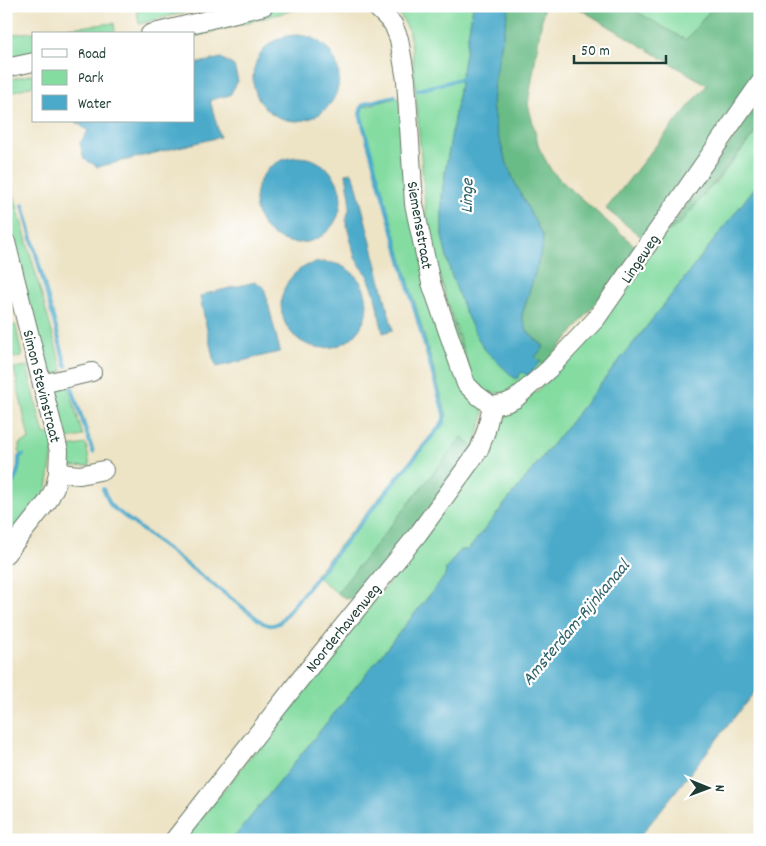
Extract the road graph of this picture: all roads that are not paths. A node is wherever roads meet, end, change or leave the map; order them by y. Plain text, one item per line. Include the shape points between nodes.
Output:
1 (264, 6) edge
2 (375, 6) edge
3 (158, 32) edge
4 (32, 62) edge
5 (6, 68) edge
6 (760, 83) edge
7 (6, 242) edge
8 (92, 372) dead end
9 (42, 384) junction
10 (492, 406) junction
11 (104, 470) dead end
12 (58, 473) junction
13 (6, 554) edge
14 (174, 840) edge

1 - 3 street
2 - 10 street, Siemensstraat via 393,24 399,39 406,80 414,204 431,284 466,384
4 - 5 street
6 - 10 street, Lingeweg via 596,319 549,369 515,399
7 - 9 street, Simon Stevinstraat
8 - 9 street
9 - 12 street, Simon Stevinstraat via 59,452
10 - 14 street, Noorderhavenweg via 479,450 424,526
11 - 12 street via 80,475
12 - 13 street, Simon Stevinstraat via 48,501

